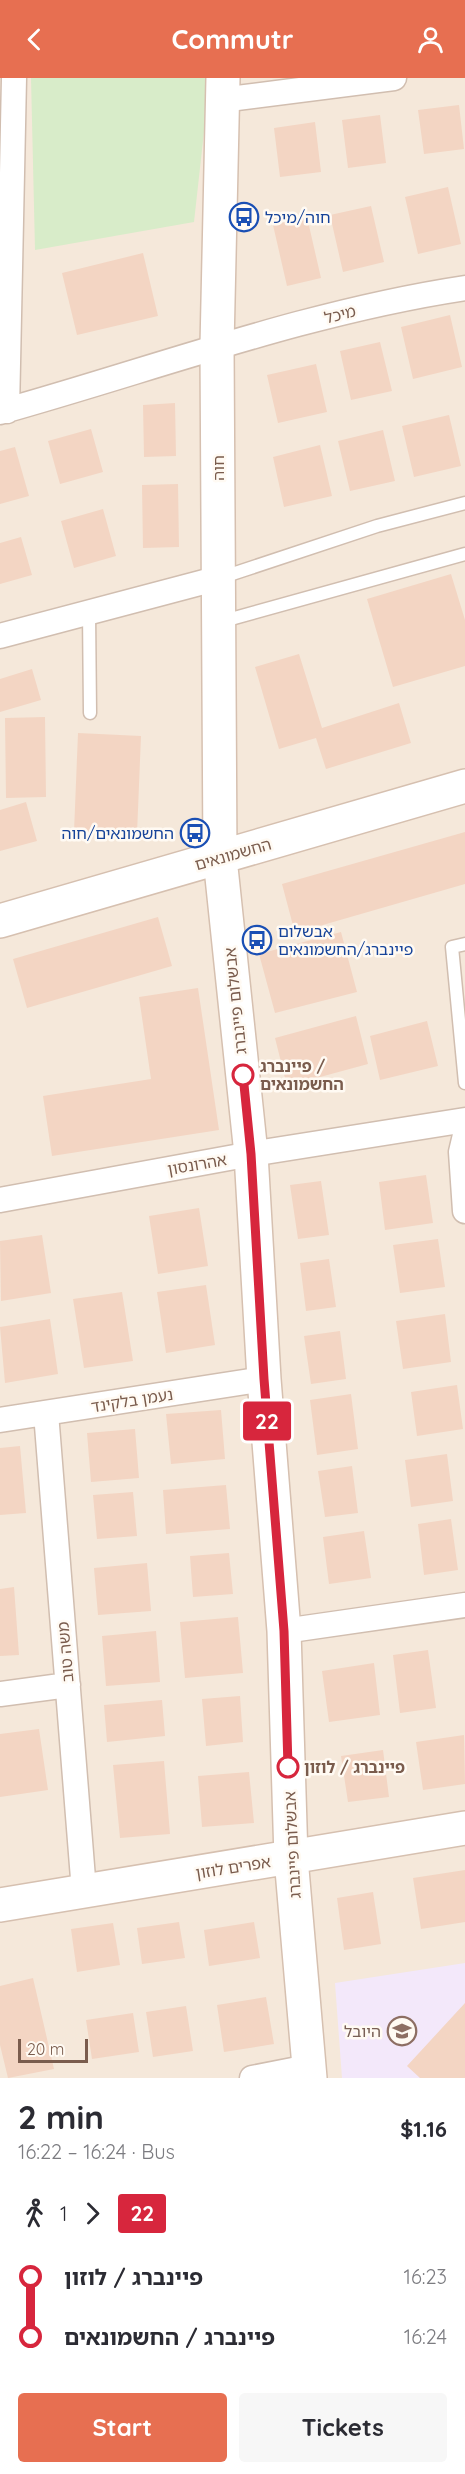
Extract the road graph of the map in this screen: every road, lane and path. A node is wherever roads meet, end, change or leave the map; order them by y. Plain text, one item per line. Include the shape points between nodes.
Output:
1 (14, 78) edge
2 (394, 78) edge
3 (222, 89) edge
4 (6, 116) edge
5 (465, 288) edge
6 (217, 346) junction
7 (3, 412) edge
8 (465, 503) edge
9 (465, 554) edge
10 (219, 578) junction
11 (89, 612) junction
12 (219, 622) junction
13 (0, 636) edge
14 (90, 713) dead end
15 (465, 786) edge
16 (220, 858) junction
17 (0, 921) edge
18 (465, 944) edge
19 (465, 1083) edge
20 (465, 1120) edge
21 (465, 1135) edge
22 (251, 1154) junction
23 (0, 1198) edge
24 (465, 1211) edge
25 (264, 1379) junction
26 (46, 1413) junction
27 (0, 1420) edge
28 (465, 1605) edge
29 (284, 1631) junction
30 (68, 1685) junction
31 (0, 1694) edge
32 (465, 1828) edge
33 (291, 1858) junction
34 (84, 1891) junction
35 (0, 1905) edge
36 (309, 2073) edge
37 (252, 2078) edge

1 - 4 street
2 - 3 street
3 - 6 street, חוה
4 - 7 street
5 - 6 street, מיכל via 407,297
6 - 7 street, מיכל
6 - 10 street, חוה
8 - 10 lane via 377,526
9 - 12 lane
10 - 11 street
10 - 12 street, חוה
11 - 13 street
11 - 14 lane
12 - 16 street, חוה
15 - 16 street, החשמונאים
16 - 17 street, החשמונאים
16 - 22 street, אבשלום פיינברג
18 - 19 lane via 452,947
20 - 22 street, אהרונסון
21 - 24 street via 461,1152
22 - 23 street, אהרונסון
22 - 25 street, אבשלום פיינברג
25 - 26 street, נעמן בלקינד
25 - 29 street, אבשלום פיינברג
26 - 27 street, נעמן בלקינד
26 - 30 street, משה טוב
28 - 29 street
29 - 33 street, אבשלום פיינברג
30 - 31 street
30 - 34 street, משה טוב
32 - 33 street, אפרים לוזון
33 - 34 street, אפרים לוזון
33 - 36 street, אבשלום פיינברג
34 - 35 street, אפרים לוזון
36 - 37 street

